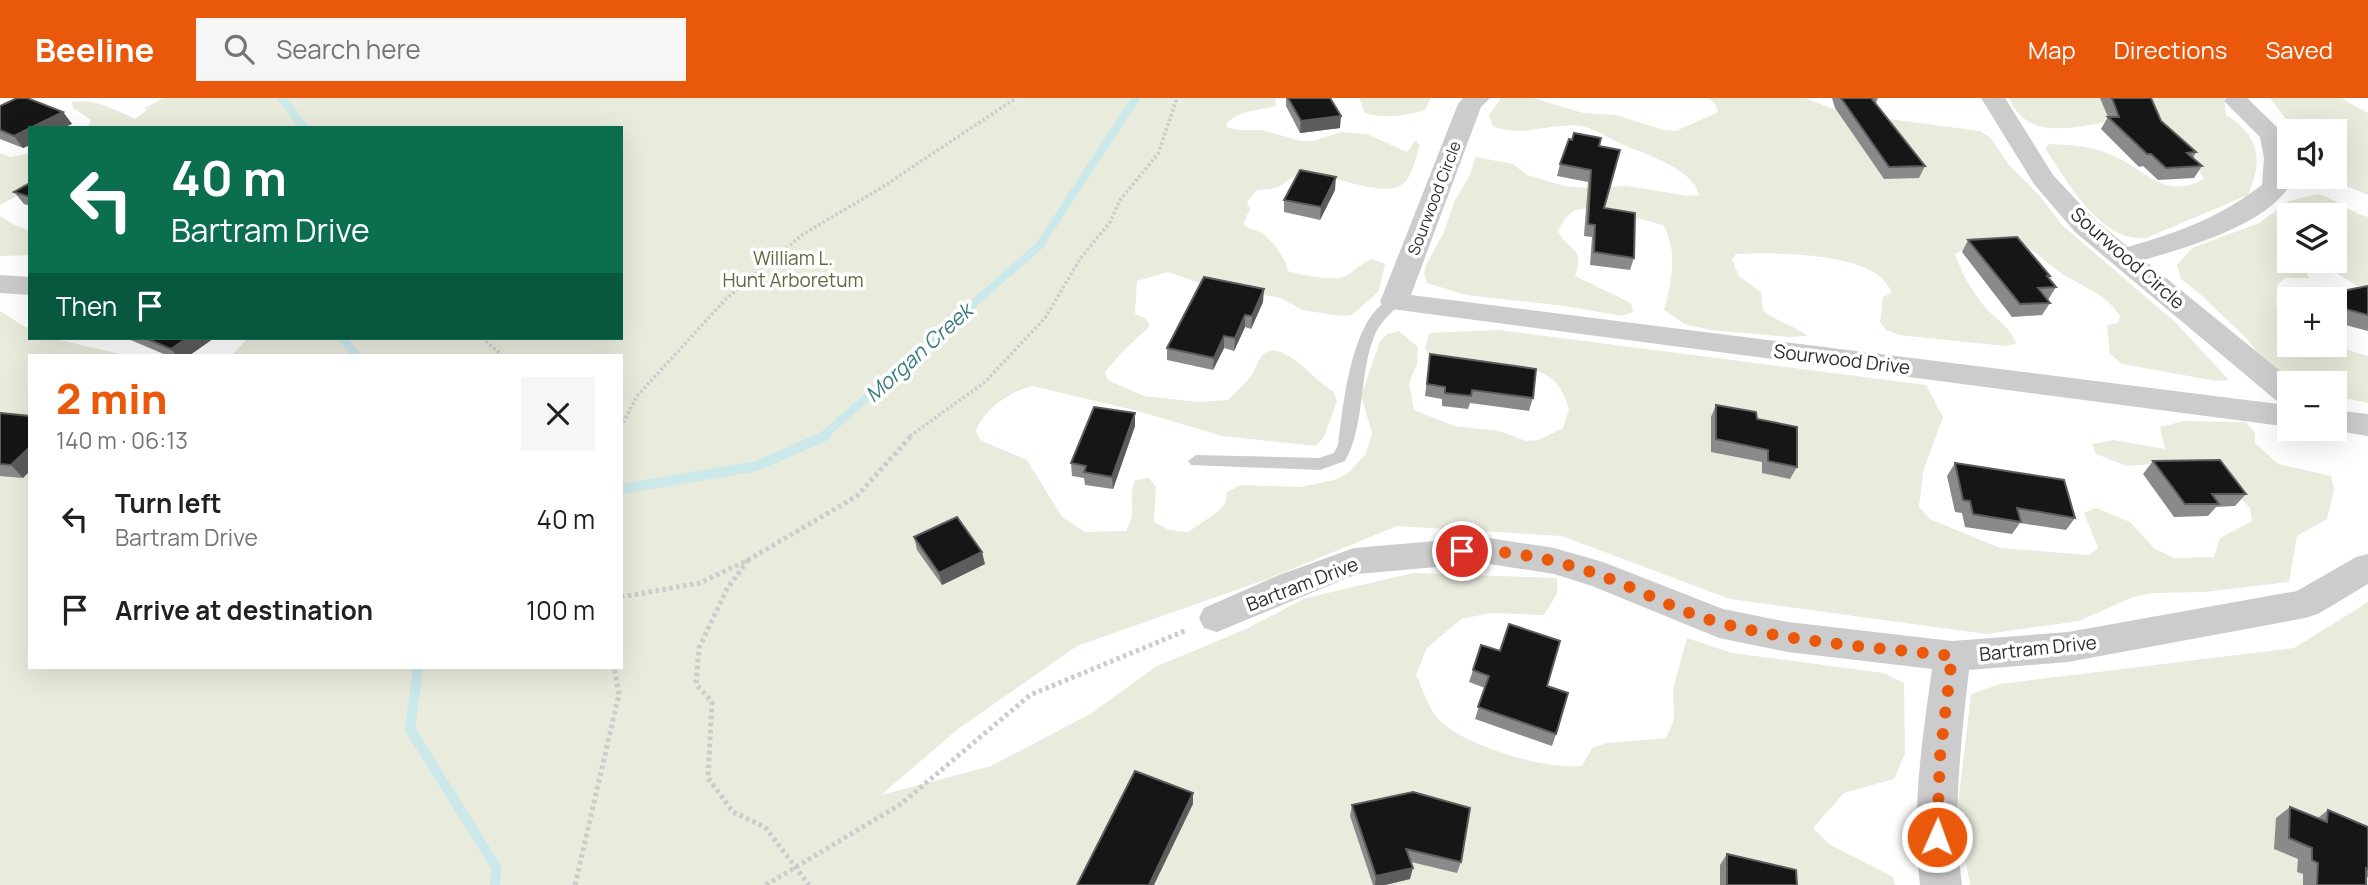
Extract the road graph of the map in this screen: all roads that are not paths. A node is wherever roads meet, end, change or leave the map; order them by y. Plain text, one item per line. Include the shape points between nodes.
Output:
1 (1478, 98) edge
2 (1993, 98) edge
3 (2236, 101) dead end
4 (2126, 257) junction
5 (0, 284) edge
6 (28, 286) edge
7 (1394, 302) junction
8 (2277, 384) edge
9 (2277, 414) edge
10 (2347, 423) edge
11 (2368, 425) edge
12 (1196, 461) dead end
13 (2368, 566) edge
14 (1217, 618) road end
15 (1952, 656) junction
16 (1941, 885) edge

1 - 7 street, Sourwood Circle via 1470,104
2 - 4 street, Sourwood Circle via 2043,179 2085,226
3 - 4 street via 2265,124 2278,153 2275,188 2244,212 2203,233
4 - 8 street, Sourwood Circle
5 - 6 street
7 - 9 street, Sourwood Drive
7 - 12 lane via 1374,322 1370,333 1340,457 1320,464
10 - 11 street
13 - 15 street, Bartram Drive via 2305,604 2068,647
14 - 15 street, Bartram Drive via 1354,561 1483,550 1554,561 1603,576 1719,623 1788,637
15 - 16 street via 1940,757 1937,863

